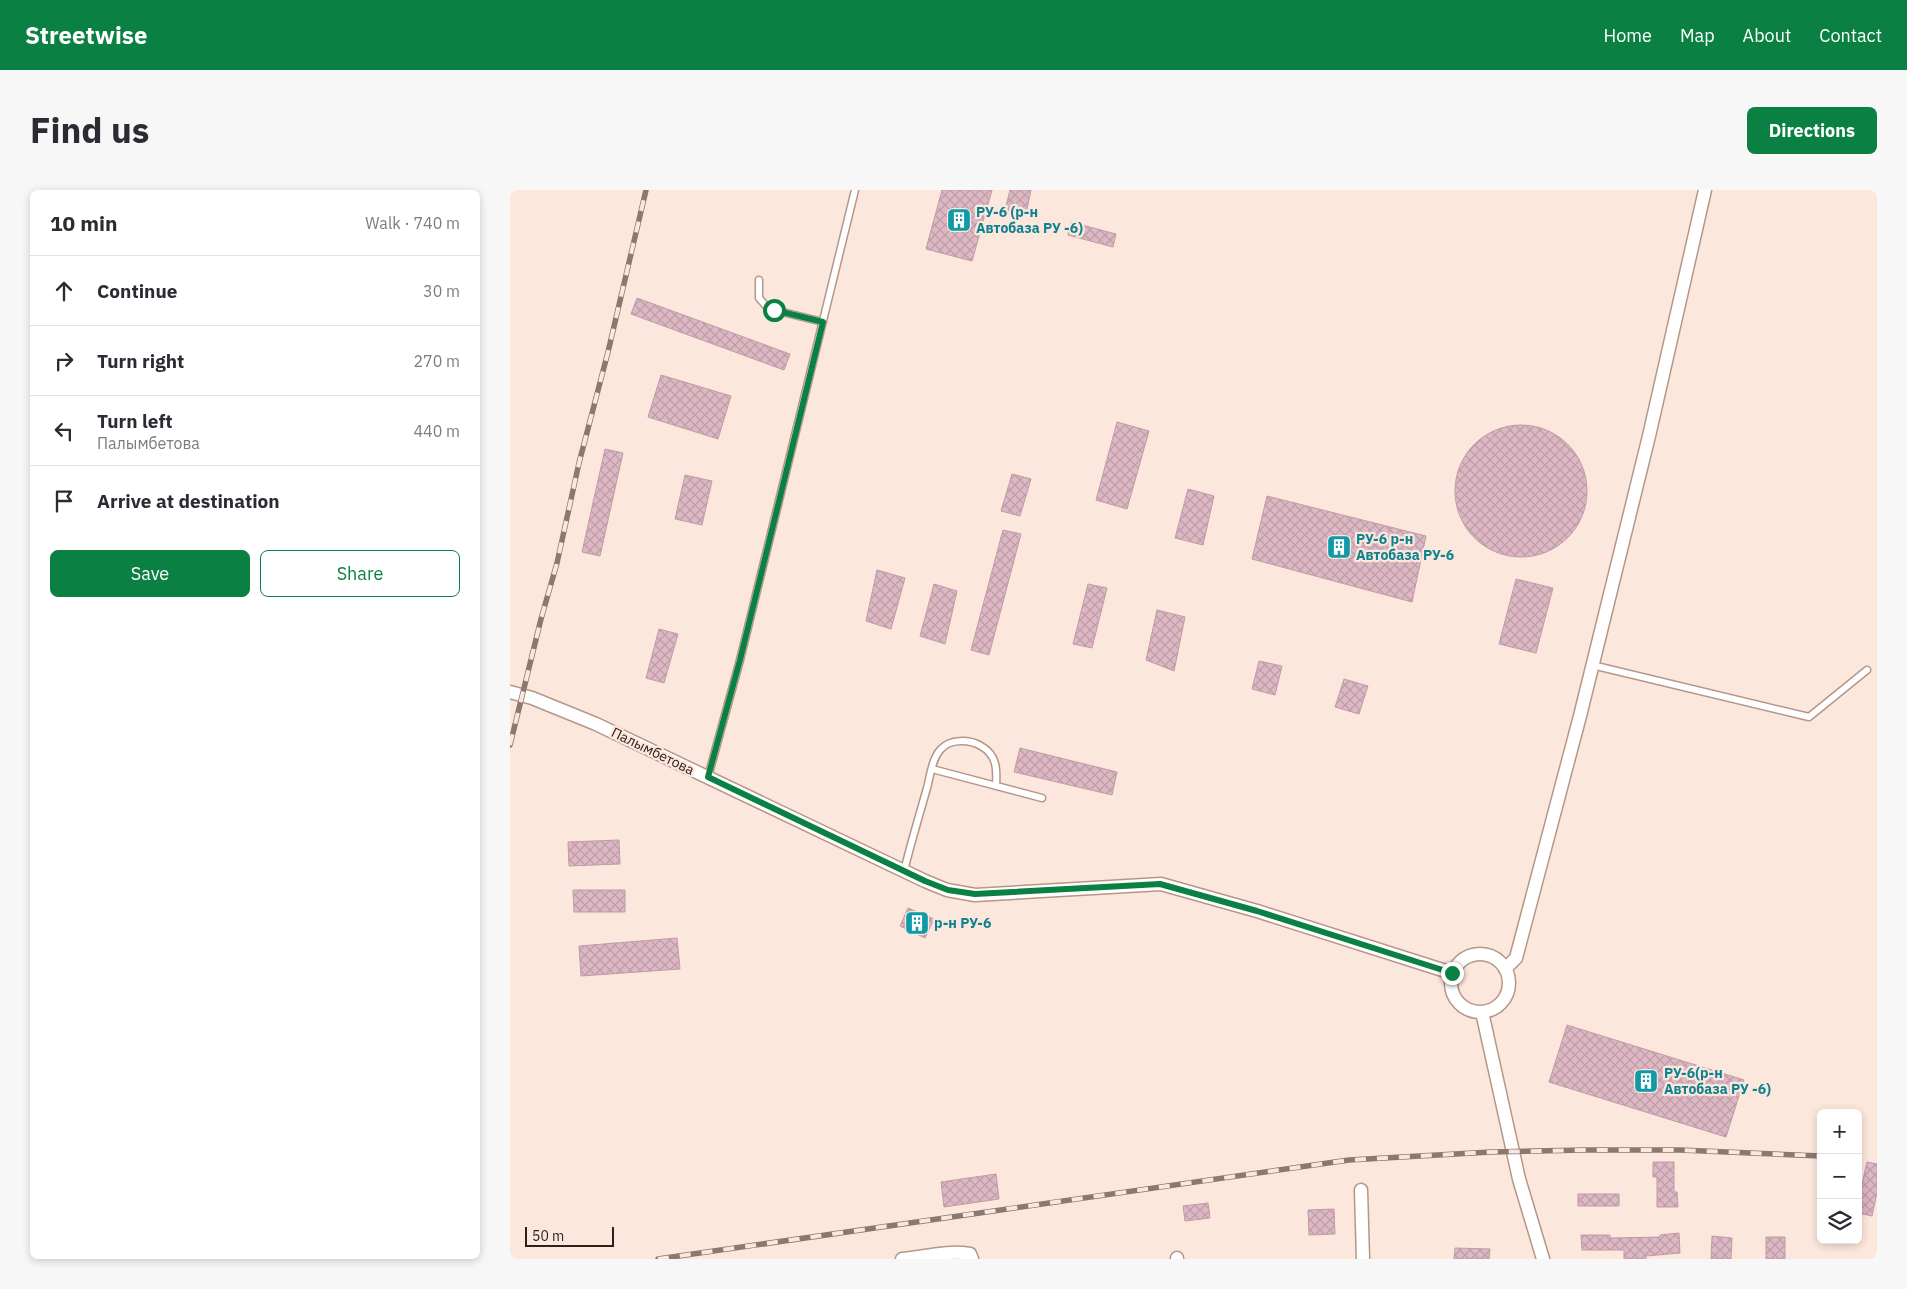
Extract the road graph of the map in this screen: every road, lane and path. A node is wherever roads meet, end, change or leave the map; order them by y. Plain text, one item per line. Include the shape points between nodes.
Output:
1 (855, 190) edge
2 (1705, 190) edge
3 (759, 280) dead end
4 (823, 322) junction
5 (1592, 665) junction
6 (1867, 670) dead end
7 (510, 692) edge
8 (932, 769) junction
9 (708, 777) junction
10 (996, 786) junction
11 (1042, 798) dead end
12 (904, 871) junction
13 (1505, 969) junction
14 (1452, 973) junction
15 (1482, 1012) junction
16 (1361, 1190) dead end
17 (902, 1259) edge
18 (972, 1259) edge
19 (1363, 1259) edge
20 (1544, 1259) edge

1 - 4 lane
2 - 5 street
3 - 4 lane via 759,298 768,307
4 - 9 lane via 743,651
5 - 6 lane via 1809,718
5 - 13 street via 1516,958
7 - 9 street, Палымбетова via 596,724
8 - 10 lane
8 - 10 lane via 939,750 947,743 957,741 979,745 994,759
8 - 12 lane
9 - 12 street, Палымбетова
10 - 11 lane
12 - 14 street, Палымбетова via 948,890 975,894 1160,884
13 - 14 street via 1491,956 1482,954 1464,959
13 - 15 street via 1508,988 1505,997 1491,1010
14 - 15 street via 1450,983 1456,1000 1463,1007
15 - 20 street via 1519,1180
16 - 19 street
17 - 18 street via 961,1252 970,1254

